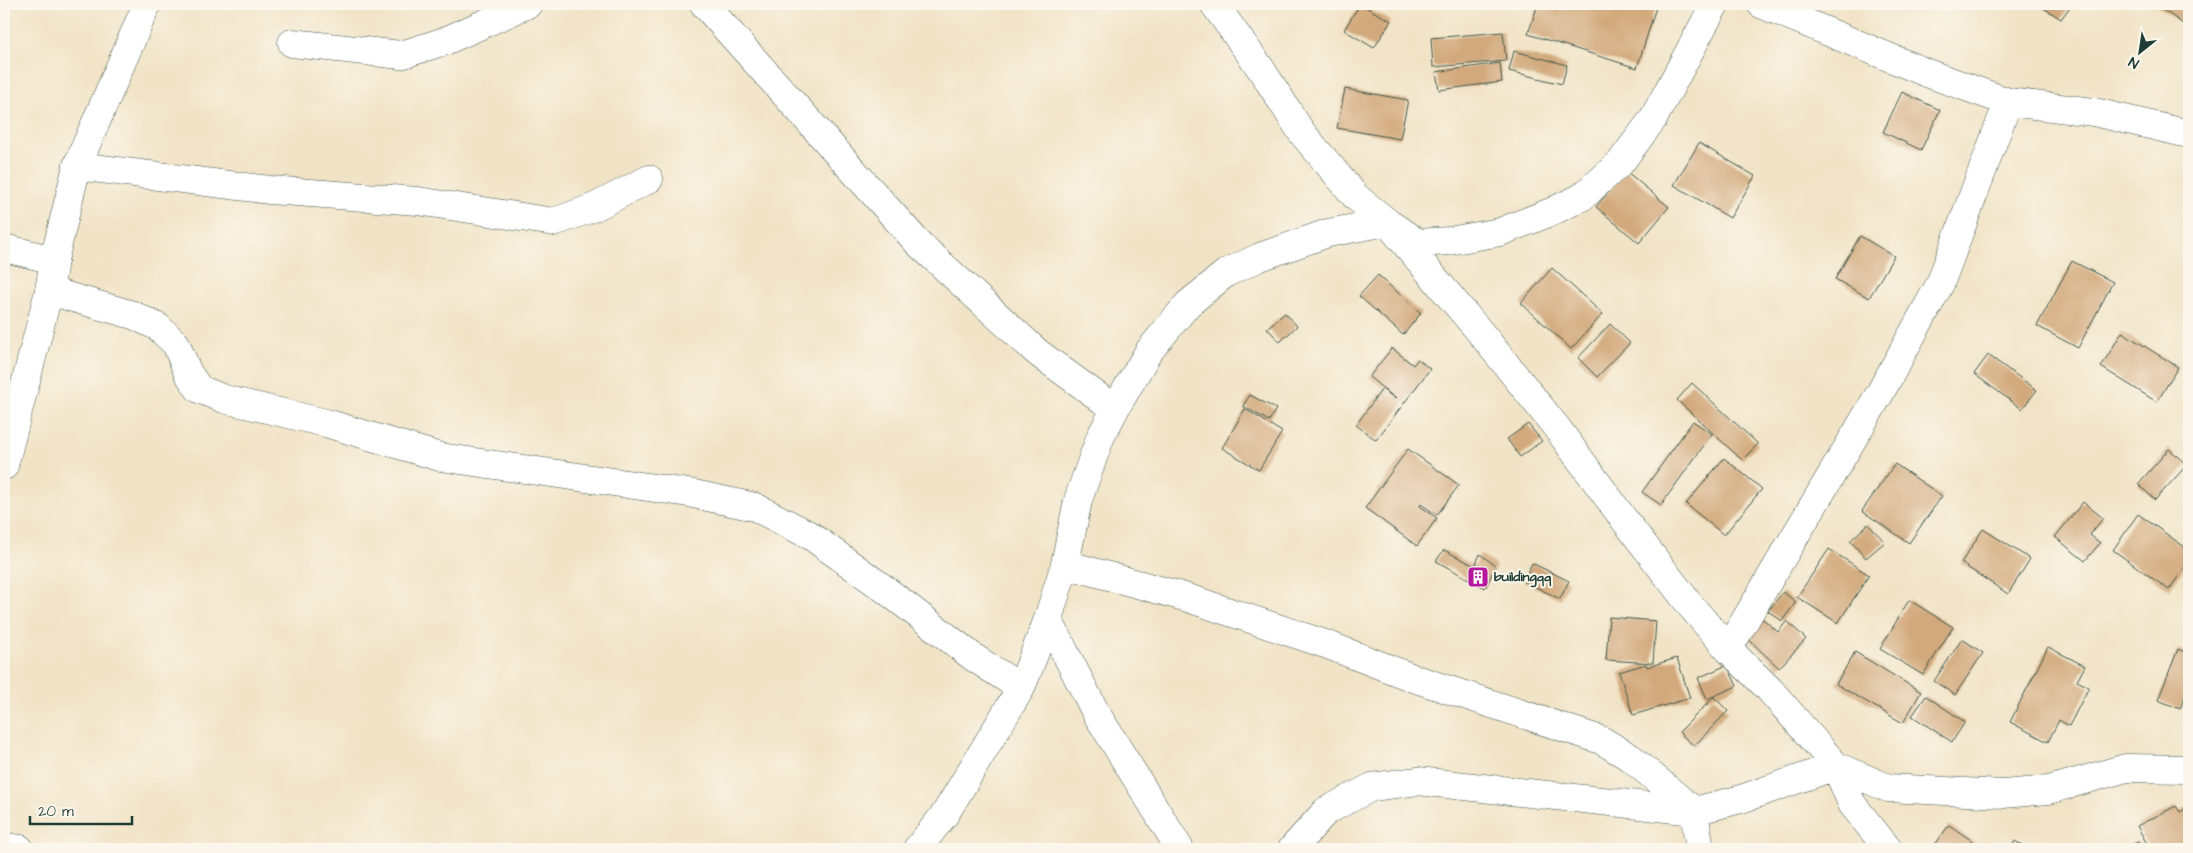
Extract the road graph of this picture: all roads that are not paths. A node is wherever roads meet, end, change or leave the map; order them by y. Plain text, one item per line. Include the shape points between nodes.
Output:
1 (147, 4) edge
2 (704, 4) edge
3 (1214, 4) edge
4 (1715, 4) edge
5 (1761, 4) edge
6 (520, 5) edge
7 (292, 43) dead end
8 (2008, 102) junction
9 (2189, 134) edge
10 (77, 166) junction
11 (649, 179) dead end
12 (1387, 222) junction
13 (4, 248) edge
14 (54, 260) junction
15 (49, 291) junction
16 (1115, 409) junction
17 (4, 466) edge
18 (1065, 564) junction
19 (1048, 619) junction
20 (1728, 648) junction
21 (1021, 688) junction
22 (1836, 766) junction
23 (2189, 769) edge
24 (1694, 812) junction
25 (4, 847) edge
26 (20, 849) edge
27 (917, 849) edge
28 (1180, 849) edge
29 (1292, 849) edge
30 (1700, 849) edge
31 (1888, 849) edge

1 - 10 street
2 - 16 street via 918,243 1038,353
3 - 12 street via 1302,133 1356,196
4 - 12 street via 1653,118 1620,163 1582,196 1500,232 1449,241 1418,242
5 - 8 street via 1927,73
6 - 7 street via 445,41 401,55
8 - 9 street via 2094,112
8 - 20 street via 1940,284 1880,393
10 - 11 street via 270,190 418,201 554,222 595,207
10 - 14 street
12 - 16 street via 1328,233 1226,273 1188,304 1148,352
12 - 20 street via 1546,413 1690,605
13 - 14 street
14 - 15 street
15 - 17 street
15 - 21 street via 134,315 158,327 176,344 198,390 224,399 326,423 440,457 688,492 755,507 811,536 973,658
16 - 18 street via 1100,438 1078,500
18 - 19 street
18 - 24 street via 1188,598 1601,740 1631,758
19 - 21 street
19 - 28 street via 1096,712
20 - 22 street via 1769,689
21 - 27 street via 945,814
22 - 23 street via 1888,788 2002,794 2049,790 2126,768
22 - 24 street
22 - 31 street via 1852,804
24 - 29 street via 1418,781 1372,787 1326,811
24 - 30 street
25 - 26 street

